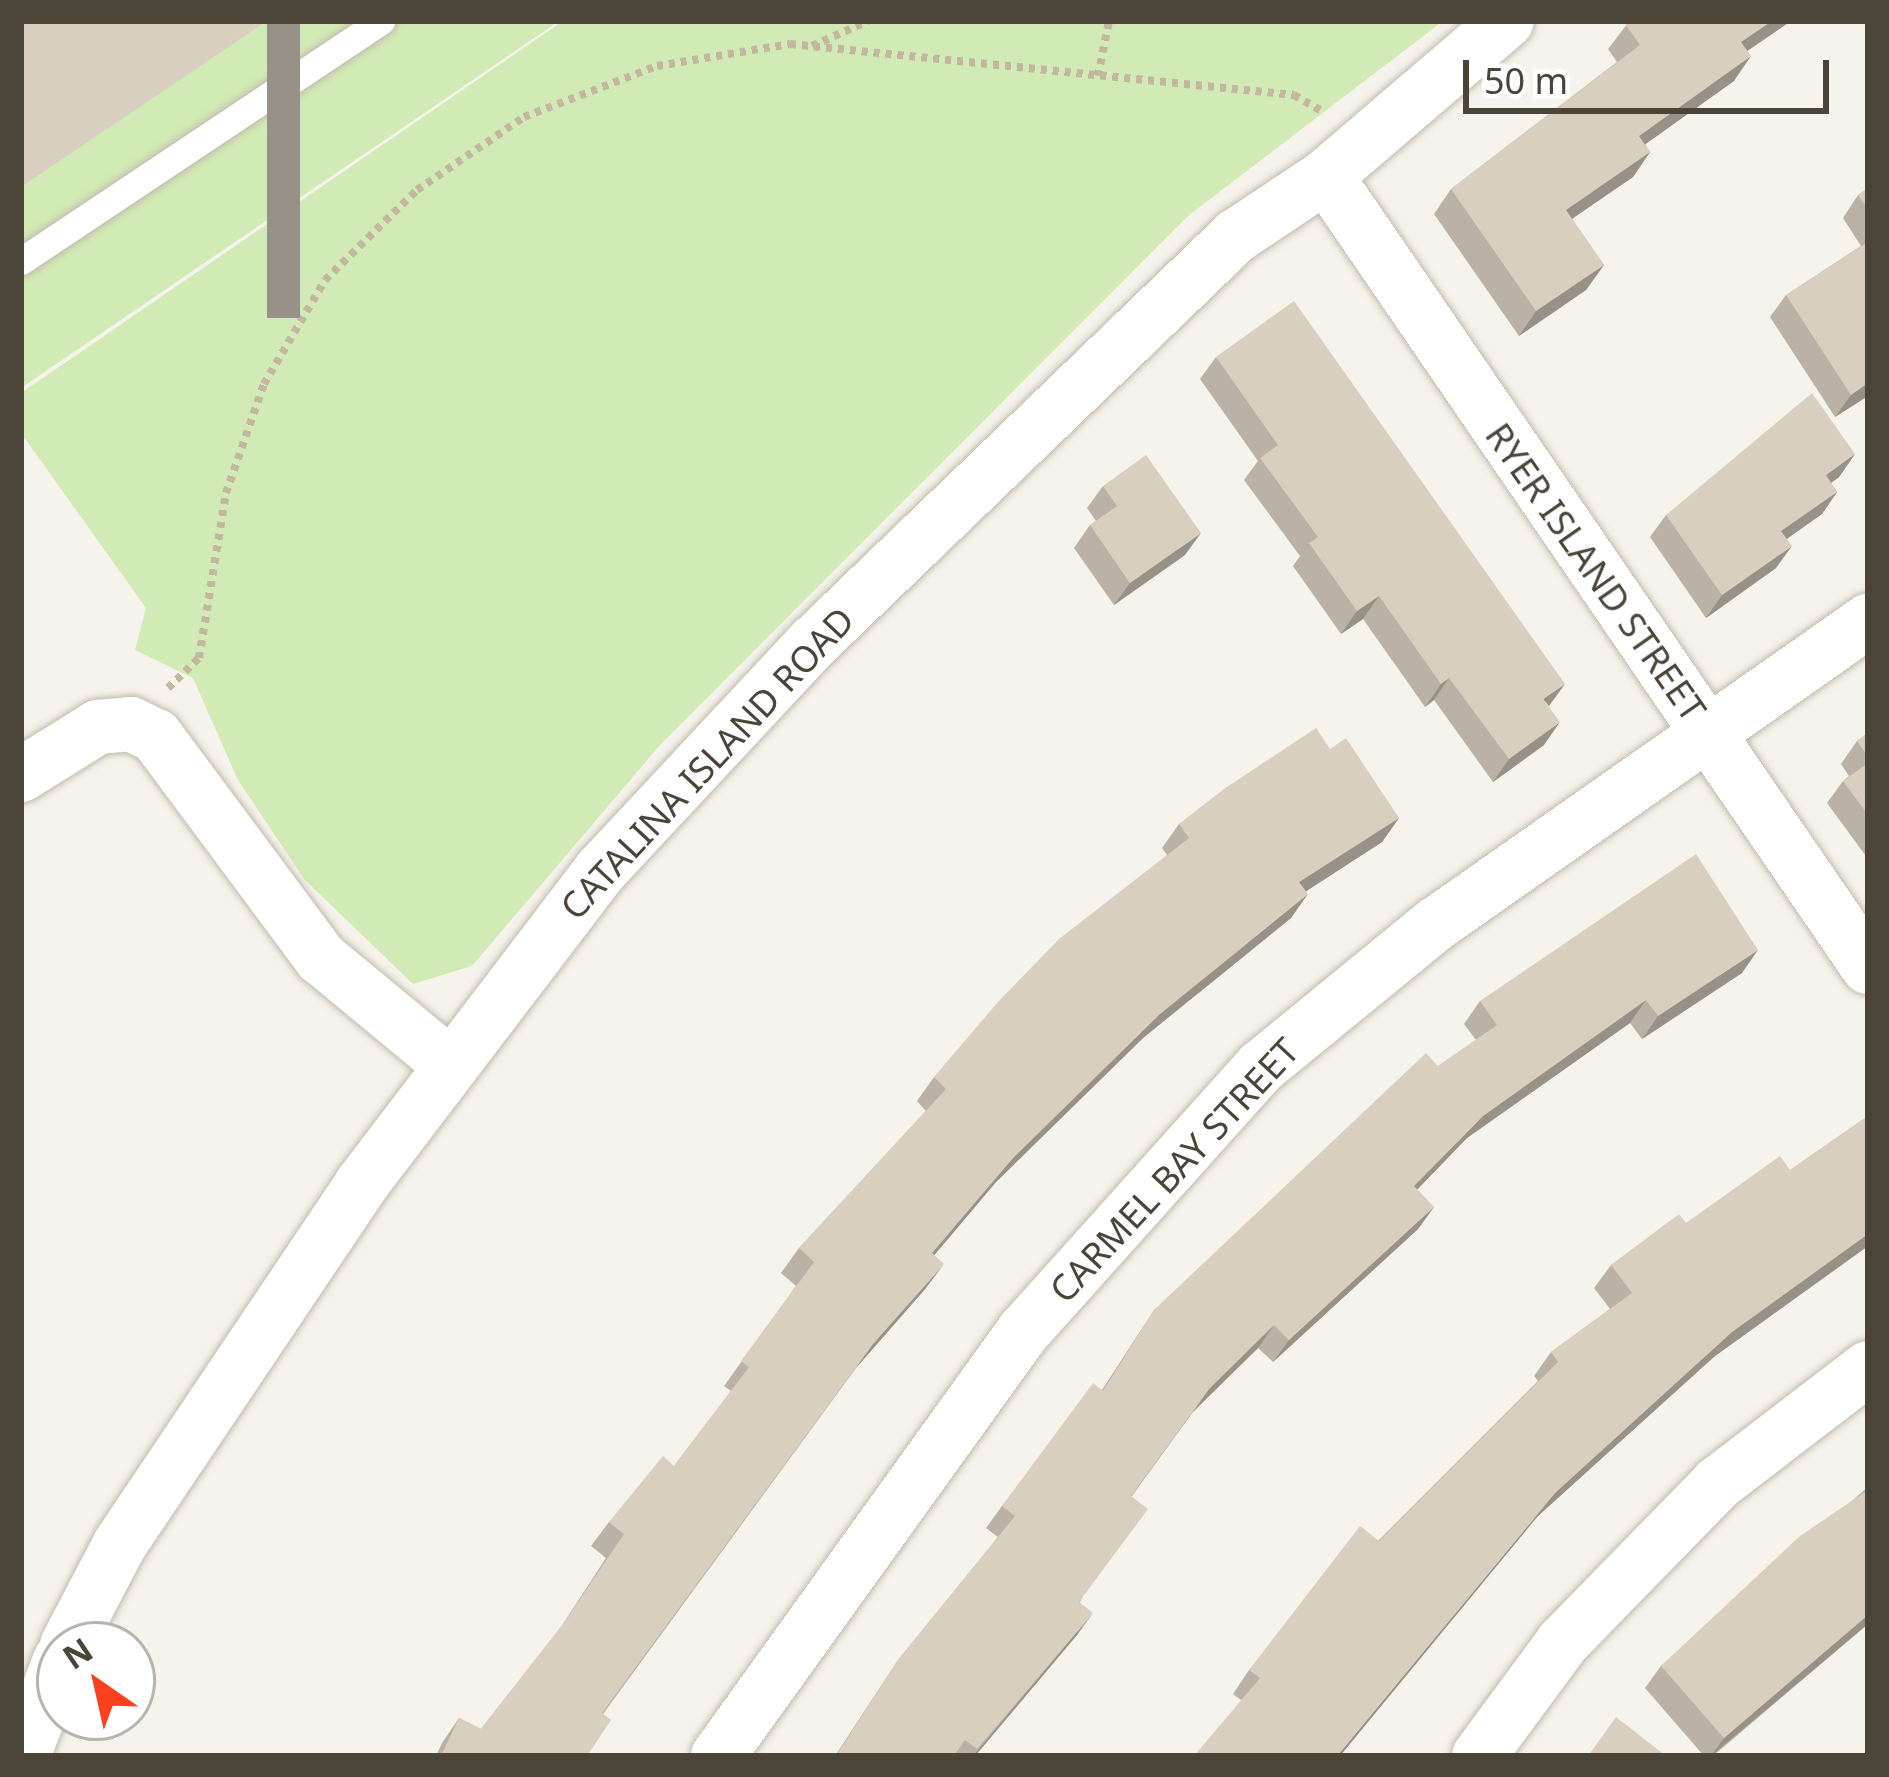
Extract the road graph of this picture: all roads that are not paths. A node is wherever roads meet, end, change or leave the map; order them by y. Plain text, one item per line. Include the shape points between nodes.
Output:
1 (381, 21) edge
2 (1507, 21) edge
3 (1326, 176) junction
4 (21, 261) edge
5 (1868, 621) edge
6 (1712, 739) junction
7 (21, 775) edge
8 (1868, 967) edge
9 (449, 1064) junction
10 (1868, 1368) edge
11 (81, 1621) edge
12 (36, 1722) edge
13 (23, 1756) edge
14 (718, 1756) edge
15 (1479, 1756) edge

1 - 4 lane
2 - 3 street, CATALINA ISLAND ROAD
3 - 6 street, RYER ISLAND STREET
3 - 9 street, CATALINA ISLAND ROAD via 1236,236 813,643 602,869
5 - 6 street, CARMEL BAY STREET
6 - 8 street, RYER ISLAND STREET
6 - 14 street, CARMEL BAY STREET via 1436,924 1261,1067 1023,1332
7 - 9 street via 98,728 131,724 173,754 321,958
9 - 11 street, CATALINA ISLAND ROAD via 205,1411
10 - 15 street via 1717,1484 1563,1642
12 - 13 street

